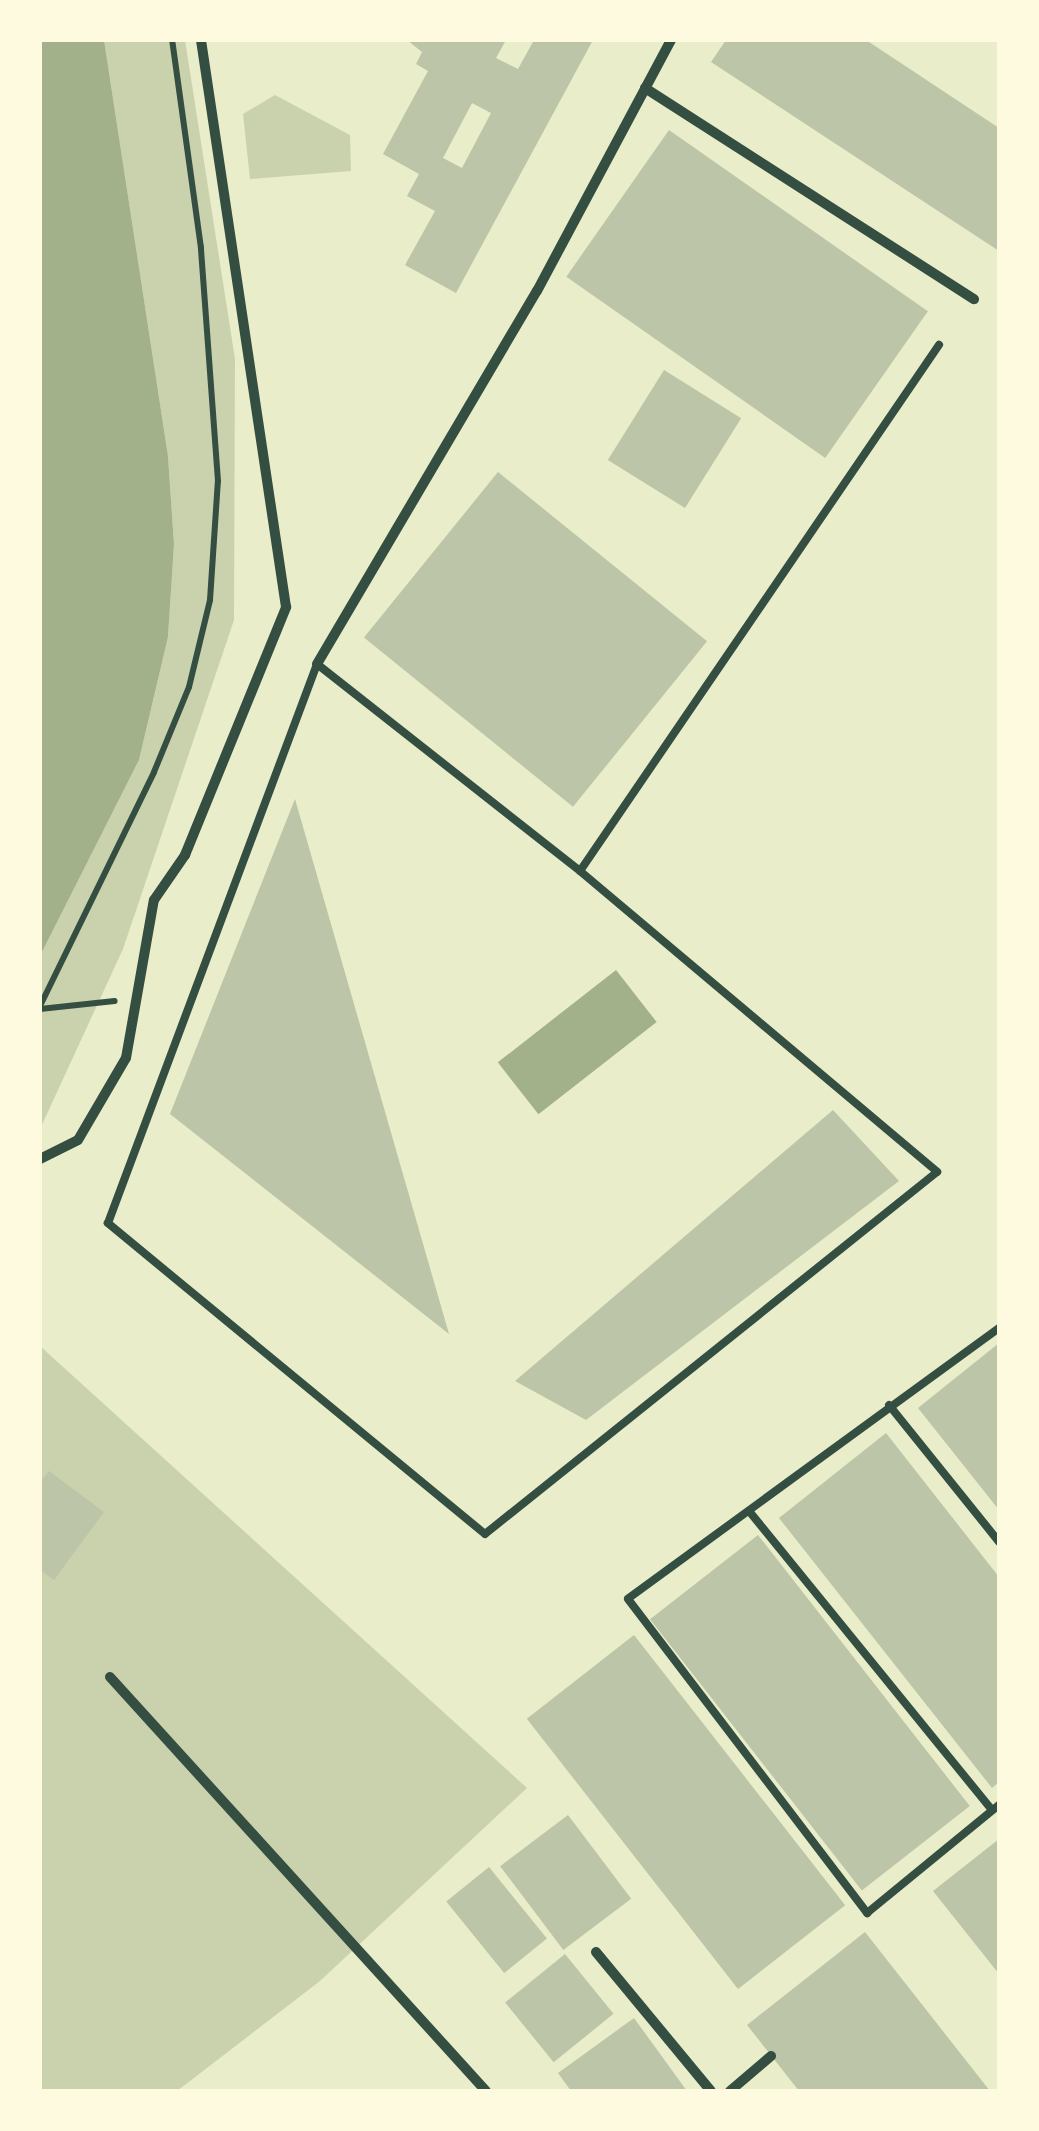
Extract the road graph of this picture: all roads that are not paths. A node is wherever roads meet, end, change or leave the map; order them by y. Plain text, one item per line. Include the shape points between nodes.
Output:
1 (200, 40) edge
2 (671, 40) edge
3 (645, 88) junction
4 (974, 299) dead end
5 (939, 345) dead end
6 (317, 664) junction
7 (580, 871) junction
8 (40, 1159) edge
9 (999, 1328) edge
10 (888, 1405) junction
11 (749, 1511) junction
12 (999, 1542) edge
13 (110, 1677) dead end
14 (996, 1808) edge
15 (596, 1952) dead end
16 (771, 2056) dead end
17 (486, 2091) edge
18 (711, 2091) edge
19 (730, 2091) edge

1 - 8 street via 286,607 185,855 154,900 126,1058 78,1140
2 - 3 street
3 - 4 street
3 - 6 street via 536,291
5 - 7 lane
6 - 7 lane
6 - 7 lane via 108,1223 485,1534 937,1172
9 - 10 lane
10 - 11 lane
10 - 12 lane
11 - 14 lane
11 - 14 lane via 628,1598 867,1912
13 - 17 street
15 - 18 street
16 - 19 street

